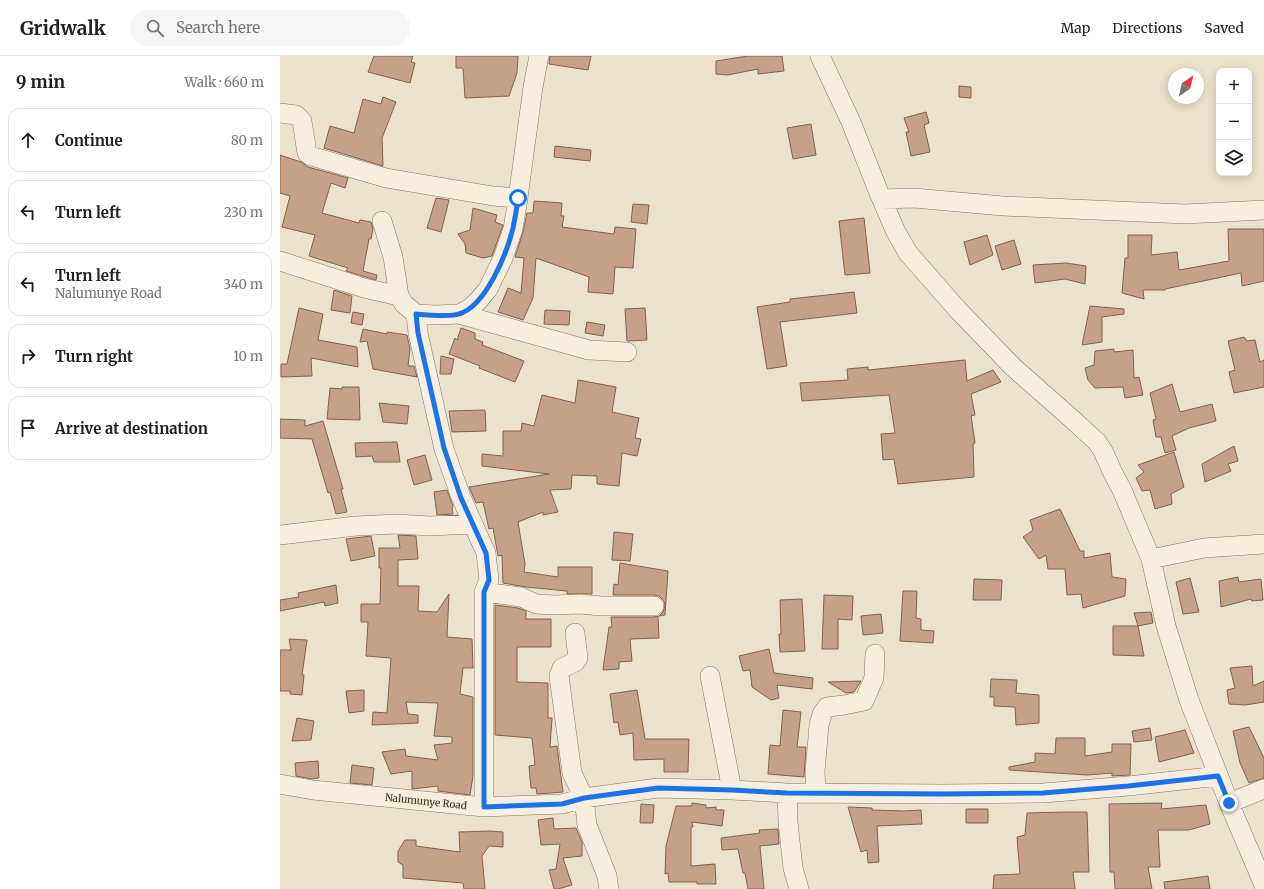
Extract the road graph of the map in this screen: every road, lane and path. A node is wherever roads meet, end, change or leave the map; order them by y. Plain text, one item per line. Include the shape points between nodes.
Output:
1 (539, 56) edge
2 (820, 56) edge
3 (280, 113) edge
4 (518, 198) junction
5 (882, 199) junction
6 (1264, 210) edge
7 (382, 221) dead end
8 (280, 261) edge
9 (399, 296) junction
10 (416, 314) junction
11 (459, 314) junction
12 (626, 352) dead end
13 (472, 524) junction
14 (280, 535) edge
15 (1264, 544) edge
16 (1151, 559) junction
17 (484, 592) junction
18 (654, 606) dead end
19 (575, 633) dead end
20 (876, 654) dead end
21 (710, 676) dead end
22 (1218, 776) junction
23 (280, 784) edge
24 (1264, 789) edge
25 (732, 790) junction
26 (787, 793) junction
27 (816, 793) junction
28 (584, 798) junction
29 (1229, 803) junction
30 (484, 807) junction
31 (1264, 885) edge
32 (609, 889) edge
33 (799, 889) edge

1 - 4 street via 532,87
2 - 5 street via 851,122
3 - 4 street via 296,115 302,121 307,153 311,156 386,178
4 - 11 street via 513,229 488,289 469,309
5 - 6 street via 914,198 1003,206 1185,214
5 - 16 street via 896,232 918,266 1012,366 1104,451
7 - 9 street via 393,257
8 - 9 street via 364,288
9 - 10 street
10 - 11 street
10 - 13 street via 444,448
11 - 12 street via 589,350
13 - 14 street via 356,526
13 - 17 street via 486,553 489,580
15 - 16 street via 1204,548
16 - 22 street via 1166,626
17 - 18 street via 521,597 536,604 555,606
17 - 30 street
19 - 28 street via 578,658 562,668 559,676 572,773
20 - 27 street via 874,678 864,700 827,707 822,714 815,772
21 - 25 street
22 - 27 street, Nalumunye Road via 1043,793
22 - 29 street
23 - 30 street, Nalumunye Road via 312,790
24 - 29 street
25 - 26 street, Nalumunye Road
25 - 28 street, Nalumunye Road via 658,788
26 - 27 street, Nalumunye Road
26 - 33 street via 793,868
28 - 30 street, Nalumunye Road via 562,804
28 - 32 street via 588,825 607,876
29 - 31 street

